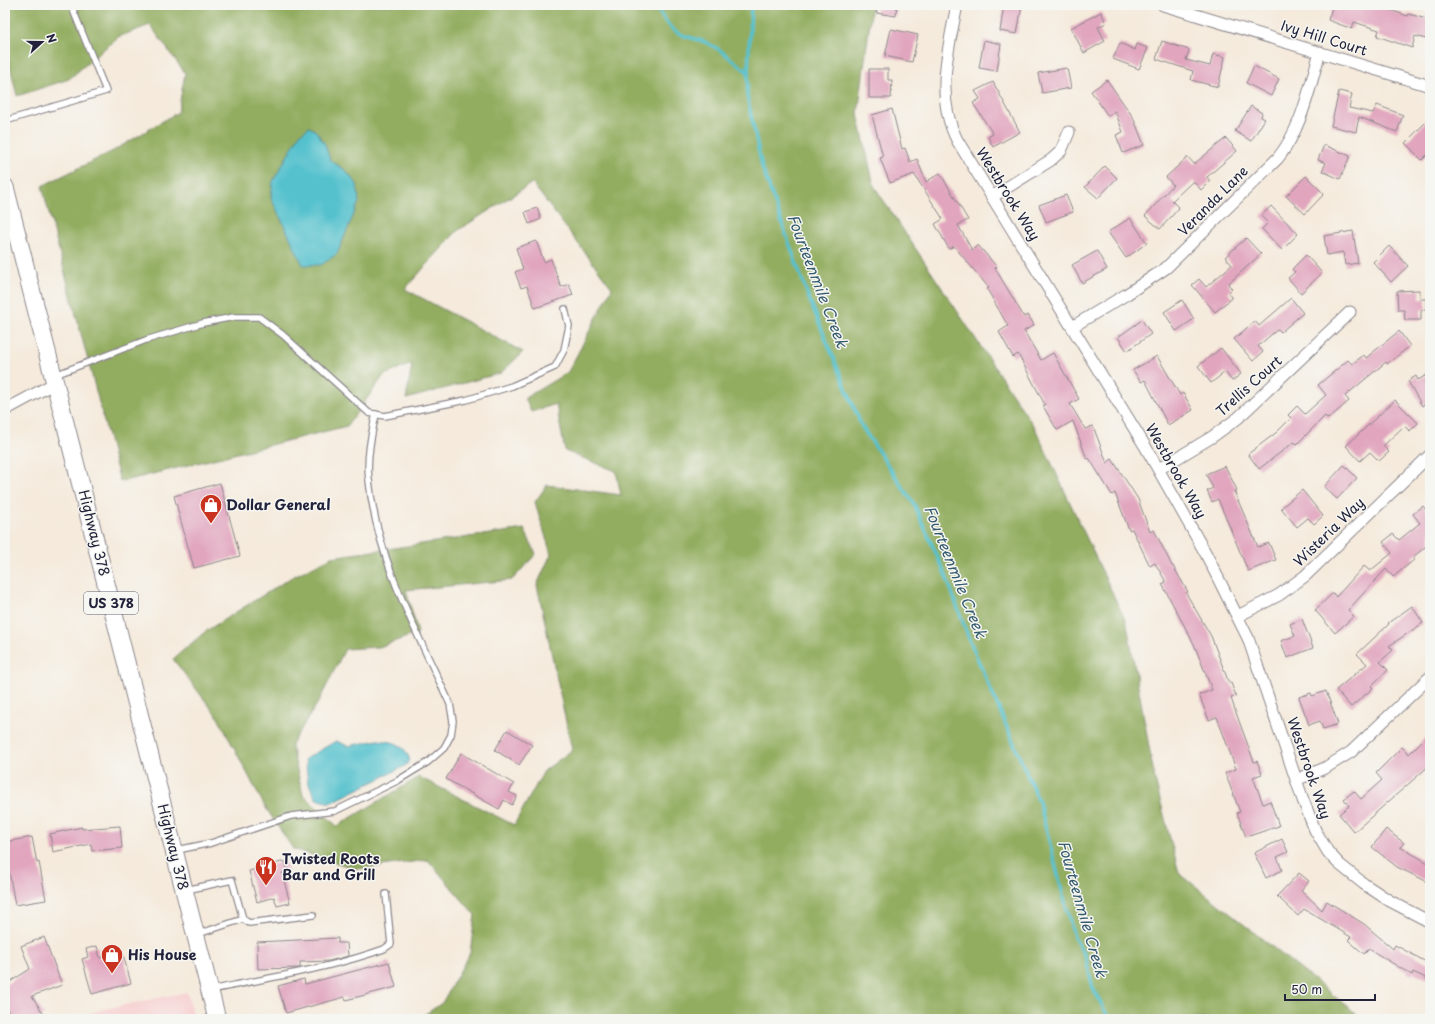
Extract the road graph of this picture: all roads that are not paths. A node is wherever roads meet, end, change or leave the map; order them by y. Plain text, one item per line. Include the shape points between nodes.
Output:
1 (71, 5) edge
2 (957, 5) edge
3 (1163, 5) edge
4 (1320, 52) junction
5 (1430, 86) edge
6 (5, 121) edge
7 (1069, 132) dead end
8 (5, 187) edge
9 (992, 197) junction
10 (565, 309) dead end
11 (1350, 312) dead end
12 (1072, 327) junction
13 (54, 380) junction
14 (5, 410) edge
15 (376, 414) junction
16 (1430, 455) edge
17 (1159, 469) junction
18 (1238, 616) junction
19 (1430, 677) edge
20 (1296, 780) junction
21 (174, 850) junction
22 (184, 891) junction
23 (386, 894) dead end
24 (313, 915) dead end
25 (243, 919) junction
26 (1430, 922) edge
27 (195, 934) junction
28 (210, 991) junction
29 (218, 1019) edge

1 - 6 lane via 106,91
2 - 9 street, Westbrook Way via 945,71 946,114 957,140
3 - 4 street, Ivy Hill Court
4 - 5 street, Ivy Hill Court
4 - 12 street, Veranda Lane via 1295,132 1278,158 1166,268
7 - 9 street via 1061,151 1051,160
8 - 13 main road, Highway 378 / US 378
9 - 12 street, Westbrook Way
10 - 15 lane via 569,326 564,350 554,367 512,386 466,400 385,416
11 - 17 street, Trellis Court via 1238,418
12 - 17 street, Westbrook Way
13 - 14 street
13 - 15 lane via 146,340 234,316 259,317 282,334 369,413
13 - 21 main road, Highway 378 / US 378
15 - 21 lane via 370,437 368,480 378,534 404,607 450,704 451,735 444,748 428,762 397,781 335,811 291,816 211,843
16 - 18 street, Wisteria Way via 1306,576 1279,595
17 - 18 street, Westbrook Way
18 - 20 street, Westbrook Way via 1248,638
19 - 20 street via 1351,752 1326,768
20 - 26 street, Westbrook Way via 1315,830 1328,852 1364,884
21 - 22 main road, Highway 378 / US 378
22 - 25 lane via 232,880
22 - 27 main road, Highway 378 / US 378
23 - 28 lane via 391,944 384,949 324,967
24 - 25 lane via 249,923
25 - 27 lane
27 - 28 main road, Highway 378 / US 378
28 - 29 main road, Highway 378 / US 378

